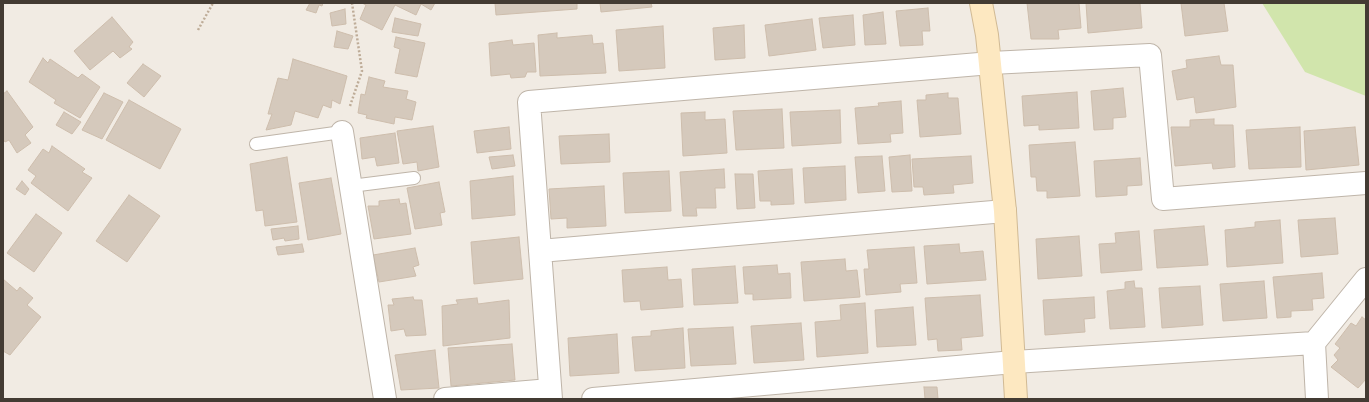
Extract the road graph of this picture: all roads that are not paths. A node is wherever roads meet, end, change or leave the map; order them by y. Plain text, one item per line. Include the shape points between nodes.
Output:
1 (981, 3) edge
2 (991, 63) junction
3 (342, 132) joint
4 (256, 144) dead end
5 (414, 178) dead end
6 (1366, 183) edge
7 (351, 186) junction
8 (1005, 211) junction
9 (540, 251) junction
10 (1366, 279) edge
11 (1314, 343) junction
12 (1014, 362) junction
13 (551, 395) edge
14 (385, 399) edge
15 (445, 399) edge
16 (593, 399) edge
17 (1016, 399) edge
18 (1317, 399) edge

1 - 2 street
2 - 6 street via 1150,55 1163,199
2 - 8 street
2 - 9 street via 529,102
3 - 4 lane
3 - 7 street
5 - 7 lane
7 - 14 street
8 - 9 street
8 - 12 street
9 - 13 street
10 - 11 street
11 - 12 street
11 - 18 street
12 - 16 street
12 - 17 street
13 - 15 street

